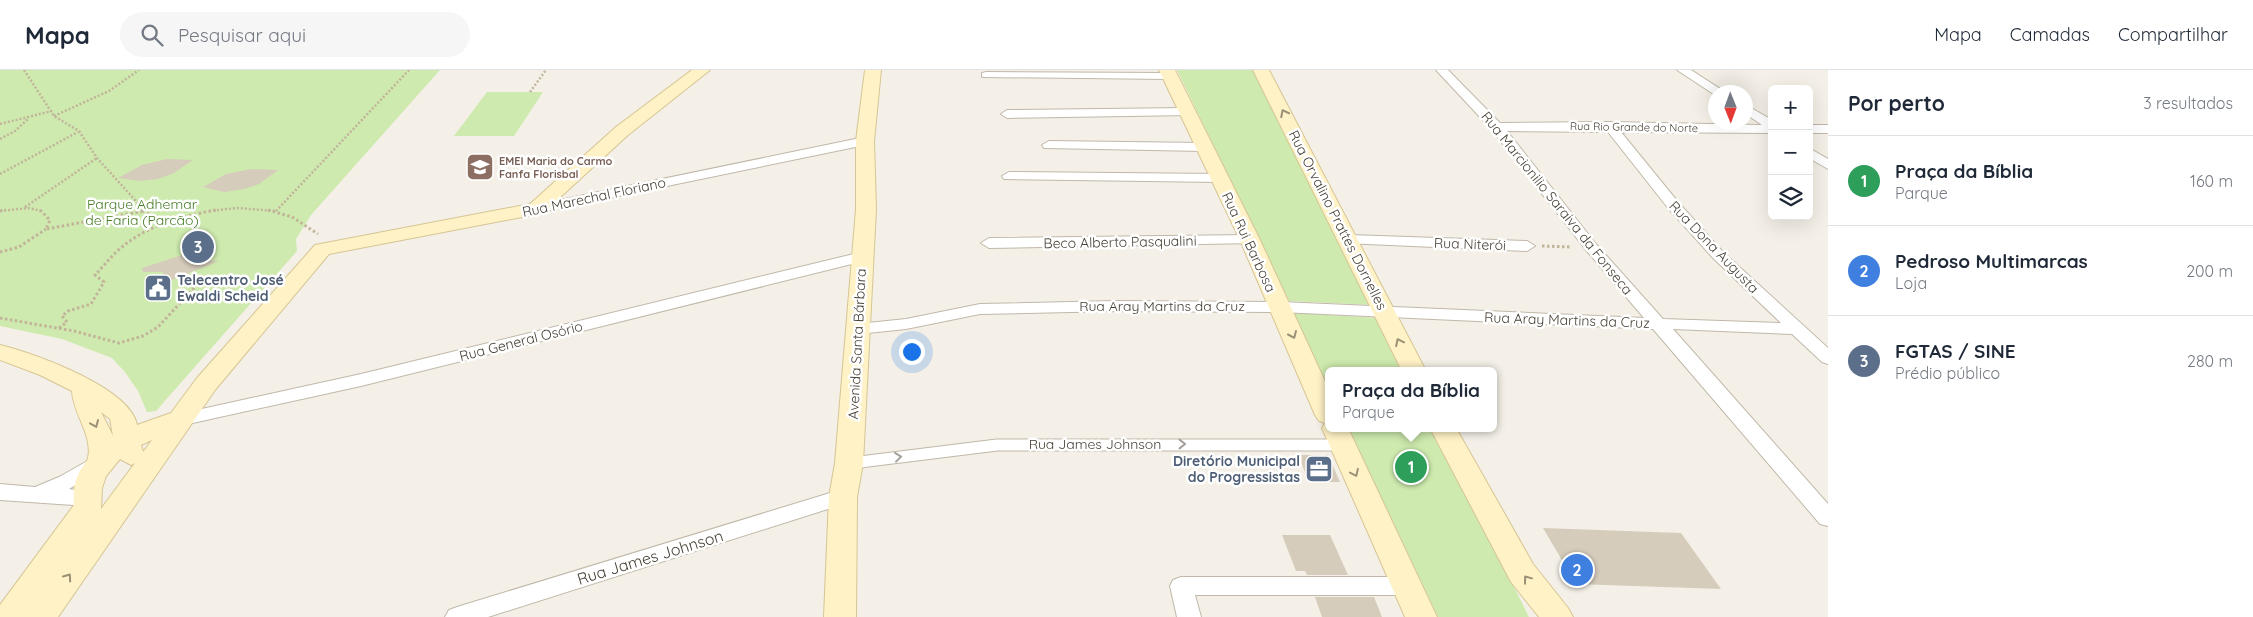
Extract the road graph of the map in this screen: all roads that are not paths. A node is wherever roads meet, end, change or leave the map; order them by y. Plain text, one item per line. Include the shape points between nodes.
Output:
1 (702, 70) edge
2 (873, 70) edge
3 (1261, 70) edge
4 (1442, 70) edge
5 (1683, 70) edge
6 (1168, 73) edge
7 (986, 75) dead end
8 (1708, 85) edge
9 (1187, 112) junction
10 (1007, 114) dead end
11 (1753, 114) edge
12 (1768, 124) edge
13 (1497, 126) junction
14 (1610, 126) junction
15 (1768, 127) edge
16 (1813, 129) edge
17 (1828, 130) edge
18 (866, 141) junction
19 (1050, 145) dead end
20 (1204, 148) junction
21 (1813, 155) edge
22 (1828, 165) edge
23 (1009, 176) dead end
24 (1218, 178) junction
25 (536, 209) junction
26 (1250, 240) junction
27 (1349, 240) junction
28 (989, 243) dead end
29 (1527, 246) road end
30 (862, 257) junction
31 (1280, 307) junction
32 (1385, 313) junction
33 (1656, 324) junction
34 (858, 329) junction
35 (1797, 329) junction
36 (0, 352) edge
37 (1828, 358) edge
38 (1412, 367) edge
39 (84, 390) junction
40 (1325, 408) edge
41 (123, 416) junction
42 (179, 420) junction
43 (1445, 432) edge
44 (1338, 437) edge
45 (127, 443) junction
46 (102, 460) junction
47 (849, 464) junction
48 (137, 480) junction
49 (0, 492) edge
50 (34, 495) junction
51 (843, 497) junction
52 (88, 498) junction
53 (1828, 518) edge
54 (1407, 586) junction
55 (9, 617) edge
56 (40, 617) edge
57 (457, 617) edge
58 (840, 617) edge
59 (1190, 617) edge
60 (1421, 617) edge
61 (1557, 617) edge

1 - 25 street via 622,132
2 - 18 street, Avenida Santa Bárbara
27 -> 3 street, Rua Orvalino Prattes Dornelles
4 - 13 street, Rua Marcionilio Saraiva da Fonseca
5 - 8 street
6 - 7 street
6 - 9 street, Rua Rui Barbosa
9 - 10 street
9 - 20 street, Rua Rui Barbosa
11 - 12 street
13 - 14 street, Rua Rio Grande do Norte
13 - 33 street, Rua Marcionilio Saraiva da Fonseca
14 - 15 street, Rua Rio Grande do Norte
14 - 35 street, Rua Dona Augusta via 1718,255
16 - 17 street
18 - 25 street, Rua Marechal Floriano
18 - 30 street, Avenida Santa Bárbara
19 - 20 street
20 - 24 street, Rua Rui Barbosa
21 - 22 street
23 - 24 street
24 - 26 street, Rua Rui Barbosa
25 - 42 street, Rua Marechal Floriano via 322,243
26 - 28 street, Beco Alberto Pasqualini
26 - 31 street, Rua Rui Barbosa
27 - 29 street, Rua Niterói
27 - 32 street, Rua Orvalino Prattes Dornelles
30 - 34 street, Avenida Santa Bárbara
30 - 42 street, Rua General Osório via 361,380
31 - 32 street, Rua Aray Martins da Cruz
31 - 34 street, Rua Aray Martins da Cruz via 1016,307 980,309 906,324
31 -> 40 street, Rua Rui Barbosa
32 - 33 street, Rua Aray Martins da Cruz
38 -> 32 street, Rua Orvalino Prattes Dornelles
33 - 35 street, Rua Aray Martins da Cruz
33 - 53 street, Rua Marcionilio Saraiva da Fonseca
34 - 47 street, Avenida Santa Bárbara
35 - 37 street, Rua Dona Augusta
36 - 39 street via 56,372
39 - 41 street
39 -> 46 street via 86,404 100,437
41 - 42 street via 140,422
41 - 45 street
42 - 45 street
42 - 48 street
61 -> 43 street via 1522,573
47 -> 44 lane, Rua James Johnson via 997,445
44 -> 54 street
45 - 46 street
45 - 48 street
46 - 50 street via 66,482
46 - 52 street via 91,477
47 - 51 street, Avenida Santa Bárbara
48 - 52 street via 105,496
56 -> 48 street
49 - 50 street
50 - 52 street
51 - 57 street, Rua James Johnson
51 - 58 street, Avenida Santa Bárbara
52 - 55 street via 88,507
54 - 59 street via 1181,586
54 - 60 street

